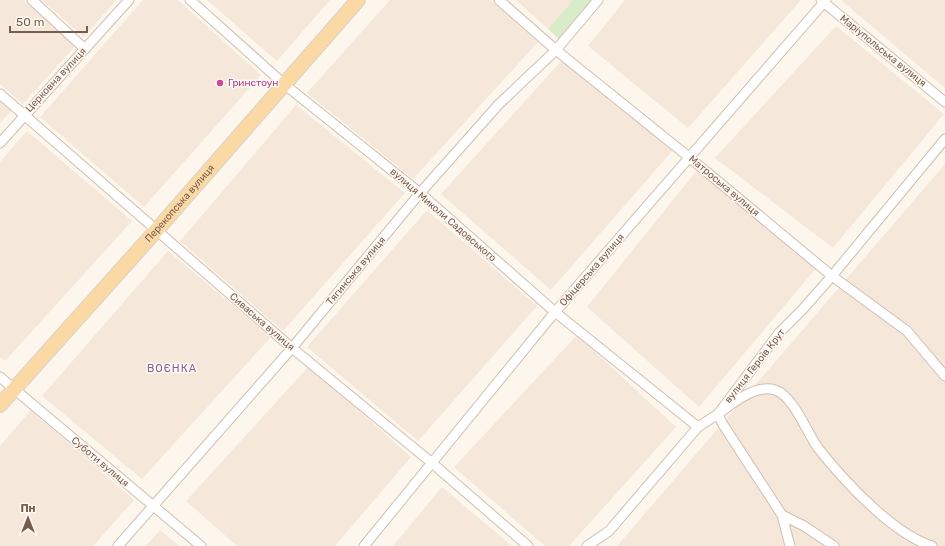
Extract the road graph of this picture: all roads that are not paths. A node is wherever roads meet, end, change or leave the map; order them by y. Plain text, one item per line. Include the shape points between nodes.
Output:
1 (32, 0) edge
2 (129, 0) edge
3 (190, 0) edge
4 (358, 0) edge
5 (499, 0) edge
6 (598, 0) edge
7 (824, 1) edge
8 (85, 48) junction
9 (556, 50) junction
10 (284, 84) junction
11 (0, 94) edge
12 (945, 102) edge
13 (24, 115) junction
14 (945, 139) edge
15 (0, 143) edge
16 (690, 158) junction
17 (420, 193) junction
18 (156, 231) junction
19 (832, 276) junction
20 (556, 312) junction
21 (292, 348) junction
22 (945, 376) edge
23 (0, 377) edge
24 (14, 389) junction
25 (0, 405) edge
26 (718, 414) junction
27 (698, 427) junction
28 (432, 463) junction
29 (153, 506) junction
30 (782, 515) junction
31 (118, 546) edge
32 (201, 546) edge
33 (364, 546) edge
34 (528, 546) edge
35 (587, 546) edge
36 (790, 546) edge
37 (834, 546) edge
38 (932, 546) edge

1 - 8 street
2 - 8 street, Церковна вулиця
3 - 10 street, вулиця Миколи Садовського
4 - 10 main road, Перекопська вулиця
5 - 9 street, Матроська вулиця
6 - 9 street, Тягинська вулиця
7 - 12 street, Маріупольська вулиця
7 - 16 street, Офіцерська вулиця
8 - 13 street, Церковна вулиця
9 - 16 street, Матроська вулиця
9 - 17 street, Тягинська вулиця via 499,104
10 - 17 street, вулиця Миколи Садовського
10 - 18 main road, Перекопська вулиця
11 - 13 street, Сиваська вулиця
13 - 15 street, Церковна вулиця
13 - 18 street, Сиваська вулиця
14 - 19 street, вулиця Героїв Крут
16 - 19 street, Матроська вулиця
16 - 20 street, Офіцерська вулиця
17 - 20 street, вулиця Миколи Садовського
17 - 21 street, Тягинська вулиця
18 - 21 street, Сиваська вулиця
18 - 24 main road, Перекопська вулиця
19 - 22 street, Матроська вулиця via 907,331
19 - 26 street, вулиця Героїв Крут via 779,333
20 - 27 street, вулиця Миколи Садовського
20 - 28 street, Офіцерська вулиця
21 - 28 street, Сиваська вулиця
21 - 29 street, Тягинська вулиця
23 - 24 street, Суботи вулиця
24 - 25 main road, Перекопська вулиця
24 - 29 street, Суботи вулиця
26 - 27 street, вулиця Героїв Крут
26 - 30 street
26 - 38 street via 756,391 766,388 776,390 787,398 818,447 887,520 918,541
27 - 35 street, вулиця Героїв Крут via 609,531
28 - 33 street, Офіцерська вулиця
28 - 34 street, Сиваська вулиця
29 - 31 street, Тягинська вулиця
29 - 32 street, Суботи вулиця
30 - 36 street
30 - 37 street

